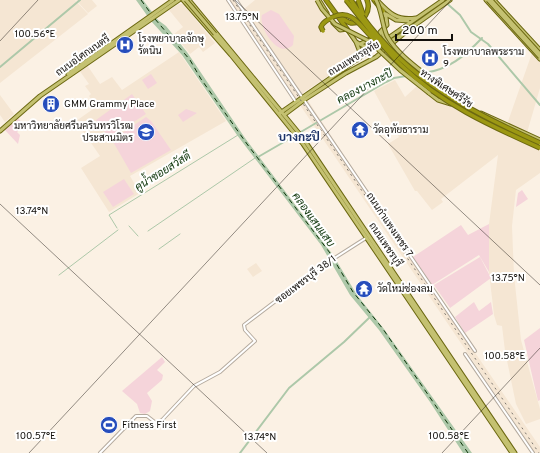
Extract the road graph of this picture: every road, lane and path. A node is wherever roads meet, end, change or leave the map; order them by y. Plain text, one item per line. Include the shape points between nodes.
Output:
1 (182, 0) edge
2 (228, 0) edge
3 (236, 0) edge
4 (318, 0) edge
5 (326, 0) edge
6 (346, 0) edge
7 (351, 0) edge
8 (358, 0) edge
9 (367, 0) edge
10 (376, 0) edge
11 (442, 0) edge
12 (490, 0) edge
13 (176, 1) edge
14 (187, 1) edge
15 (450, 1) edge
16 (198, 11) junction
17 (383, 11) junction
18 (195, 14) junction
19 (337, 15) junction
20 (416, 18) junction
21 (413, 21) junction
22 (370, 26) junction
23 (347, 29) junction
24 (323, 30) dead end
25 (382, 31) junction
26 (356, 42) junction
27 (388, 43) junction
28 (360, 44) junction
29 (384, 47) junction
30 (375, 48) junction
31 (232, 54) junction
32 (540, 56) edge
33 (404, 59) junction
34 (400, 63) junction
35 (353, 64) junction
36 (433, 82) junction
37 (303, 98) junction
38 (297, 103) junction
39 (455, 105) junction
40 (281, 114) junction
41 (0, 130) edge
42 (540, 141) edge
43 (540, 147) edge
44 (368, 237) junction
45 (475, 351) dead end
46 (465, 354) dead end
47 (504, 439) junction
48 (101, 453) edge
49 (512, 453) edge
50 (515, 453) edge
51 (533, 453) edge

1 - 14 main road, ถนนเพชรบุรี
2 - 38 street
3 - 37 street, ถนนกำแพงเพชร 7
4 - 23 main road via 335,27 340,30
4 - 39 main road, bridge via 335,24 369,41 438,100
5 - 19 highway
6 - 29 highway, ทางพิเศษศรีรัช, bridge
7 - 22 highway, ทางพิเศษศรีรัช, bridge
8 - 22 highway, bridge
9 - 19 highway via 368,13 362,19 348,22
10 - 17 highway
10 - 20 main road via 395,17
10 - 36 main road, bridge via 387,35 397,50
11 - 20 main road, ถนนเพชรอุทัย
12 - 32 main road, bridge
13 - 14 main road
13 - 41 main road, ถนนอโศกมนตรี via 34,97
14 - 16 main road, ถนนเพชรบุรี
14 - 18 main road, ถนนเพชรบุรี
14 - 31 main road, ถนนเพชรบุรี, bridge
15 - 27 main road
16 - 18 main road
16 - 31 main road, ถนนเพชรบุรี
17 - 21 main road via 396,20
17 - 25 main road via 387,22
18 - 31 main road, ถนนเพชรบุรี
19 - 23 highway
20 - 21 main road, ถนนเพชรอุทัย
21 - 27 main road, ถนนเพชรอุทัย
22 - 42 highway, ทางพิเศษศรีรัช, bridge via 404,64 432,86 470,110
23 - 26 main road
24 - 29 highway, bridge via 322,25 326,21 341,14 349,14
25 - 27 main road
25 - 28 main road
25 - 29 main road via 379,36
26 - 28 main road
26 - 35 main road via 360,55
27 - 29 main road
27 - 33 main road
28 - 30 main road
29 - 30 main road
29 - 34 main road
29 - 37 main road, ถนนเพชรอุทัย via 371,60
29 - 43 highway, ทางพิเศษศรีรัช, bridge via 416,78 441,97 490,125
30 - 35 main road, ถนนเพชรอุทัย
31 - 40 main road, ถนนเพชรบุรี
33 - 34 main road
33 - 36 main road, bridge
34 - 39 main road, bridge
35 - 37 main road, ถนนเพชรอุทัย
36 - 42 main road via 478,111
37 - 38 main road, ถนนเพชรอุทัย
37 - 45 street, ถนนกำแพงเพชร 7
38 - 40 main road, ถนนเพชรอุทัย
39 - 43 main road
40 - 44 main road, ถนนเพชรบุรี
44 - 47 main road, ถนนเพชรบุรี
44 - 48 street, ซอยเพชรบุรี 38/1 via 244,325 254,340 220,372 194,386 159,422 147,416 137,415
46 - 51 street
47 - 49 main road, ถนนเพชรบุรี
47 - 50 main road, ถนนเพชรบุรี

